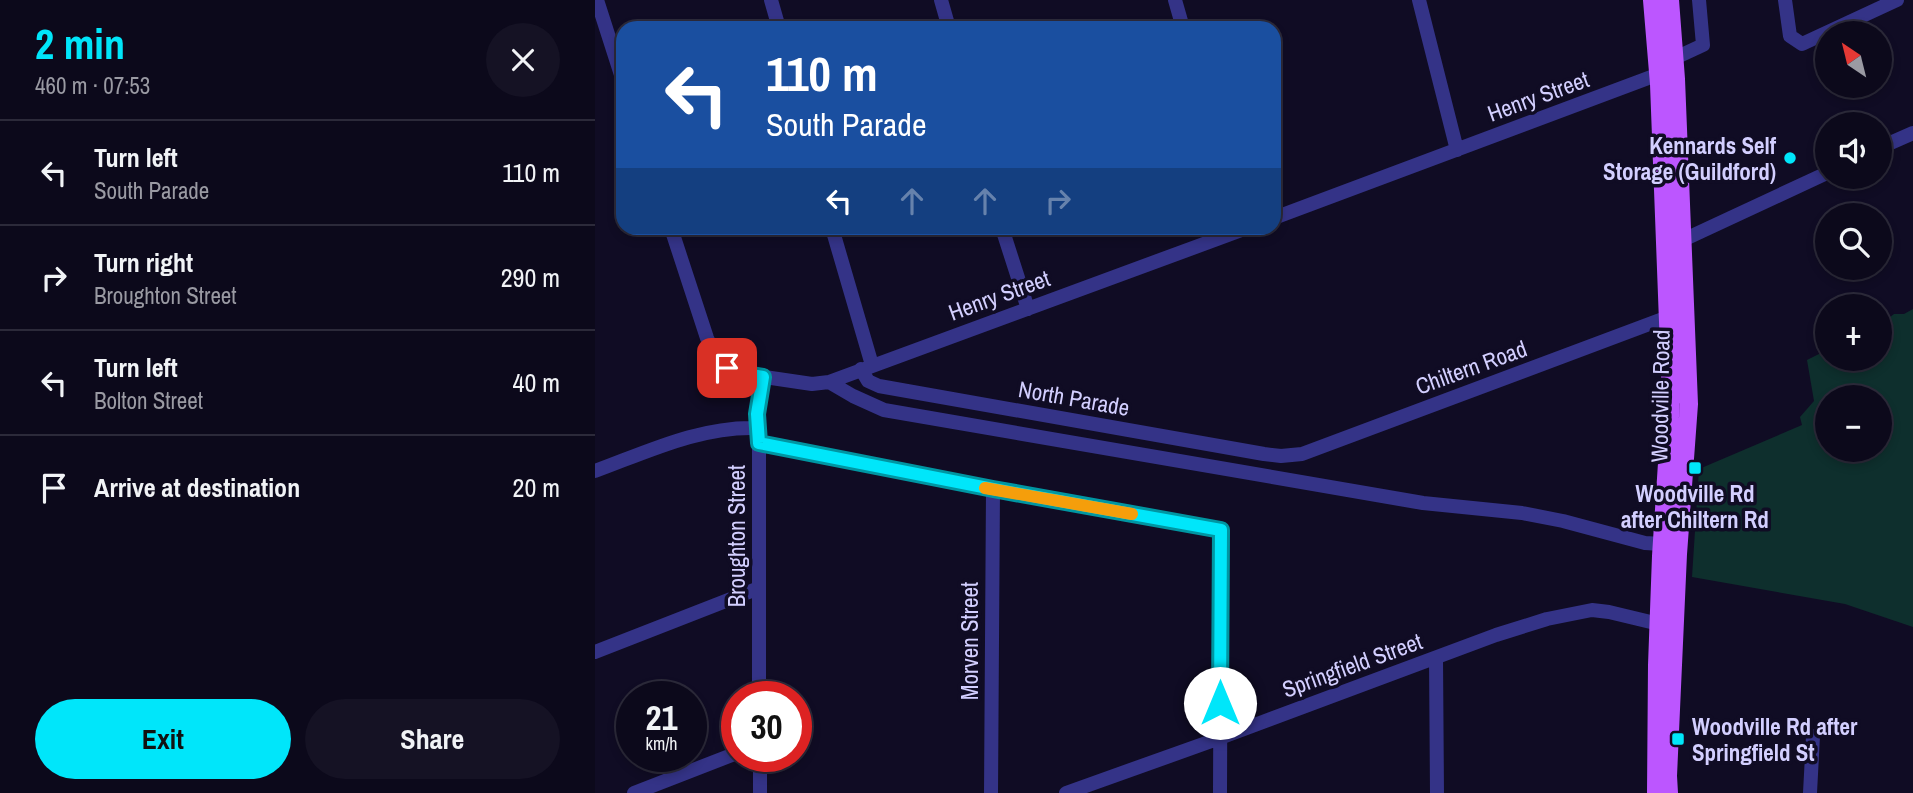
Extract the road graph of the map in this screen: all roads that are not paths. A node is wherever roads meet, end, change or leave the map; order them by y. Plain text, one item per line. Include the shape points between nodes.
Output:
1 (597, 0) edge
2 (771, 0) edge
3 (941, 0) edge
4 (1175, 0) edge
5 (1419, 0) edge
6 (1651, 0) edge
7 (1670, 0) edge
8 (1699, 0) edge
9 (1785, 0) edge
10 (1897, 0) edge
11 (777, 21) edge
12 (947, 21) edge
13 (1181, 21) edge
14 (1675, 58) junction
15 (616, 59) edge
16 (1659, 74) junction
17 (1913, 133) edge
18 (1892, 142) edge
19 (1457, 150) junction
20 (1815, 179) edge
21 (1281, 215) edge
22 (673, 235) edge
23 (834, 235) edge
24 (1004, 235) edge
25 (1224, 235) edge
26 (1683, 240) junction
27 (1028, 309) junction
28 (1668, 317) junction
29 (867, 367) junction
30 (763, 377) junction
31 (829, 382) junction
32 (757, 421) junction
33 (759, 443) junction
34 (1288, 456) joint
35 (595, 471) edge
36 (993, 489) junction
37 (1667, 551) junction
38 (759, 588) junction
39 (1668, 607) junction
40 (1659, 624) junction
41 (595, 652) edge
42 (1436, 658) junction
43 (759, 681) edge
44 (1813, 736) dead end
45 (1220, 738) junction
46 (721, 758) edge
47 (760, 772) edge
48 (634, 793) edge
49 (760, 793) edge
50 (991, 793) edge
51 (1066, 793) edge
52 (1220, 793) edge
53 (1437, 793) edge
54 (1656, 793) edge
55 (1669, 793) edge
56 (1810, 793) edge

1 - 15 street
2 - 11 street
3 - 12 street
4 - 13 street
5 - 19 street
6 - 16 main road, Woodville Road
7 - 14 main road, Woodville Road
8 - 14 street via 1703,45
9 - 10 street via 1790,36 1802,44
14 - 26 main road, Woodville Road
16 - 19 street, Henry Street
16 - 28 main road, Woodville Road
17 - 18 street
19 - 21 street, Henry Street
20 - 26 street
22 - 30 street, Henry Street via 716,356 733,371
23 - 29 street
24 - 27 street
25 - 27 street, Henry Street
26 - 37 main road, Woodville Road via 1689,404
27 - 29 street, Henry Street
28 - 34 street, Chiltern Road
28 - 37 main road, Woodville Road
29 - 31 street, Henry Street
29 - 34 street, North Parade via 868,382 879,386
30 - 31 street, Henry Street
30 - 32 street, Broughton Street
31 - 37 street via 884,410 1423,503 1522,513
32 - 33 street, Broughton Street
32 - 35 street via 685,438
33 - 36 street
33 - 38 street, Broughton Street
36 - 45 street via 1221,530
36 - 50 street, Morven Street
37 - 39 main road, Woodville Road
38 - 41 street
38 - 43 street, Broughton Street
39 - 40 main road, Woodville Road
39 - 55 main road, Woodville Road
40 - 42 street, Springfield Street via 1609,612 1577,611
40 - 54 main road, Woodville Road
42 - 45 street, Springfield Street
42 - 53 street
44 - 56 street
45 - 51 street, Springfield Street
45 - 52 street
46 - 48 street
47 - 49 street

